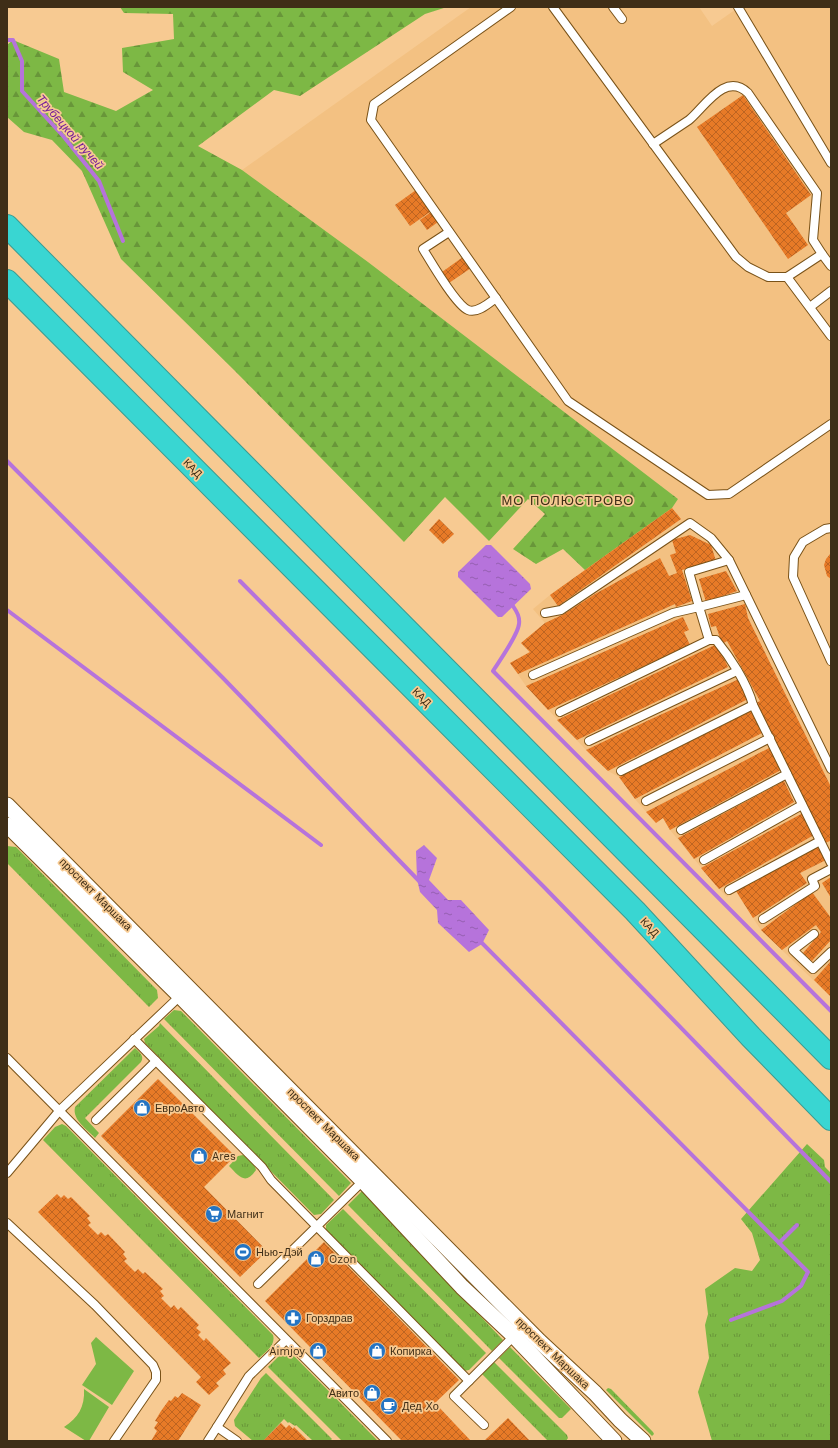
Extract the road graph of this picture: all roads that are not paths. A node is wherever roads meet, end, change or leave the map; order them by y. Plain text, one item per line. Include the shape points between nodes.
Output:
1 (512, 7) edge
2 (553, 7) edge
3 (613, 7) edge
4 (738, 7) edge
5 (622, 19) dead end
6 (653, 144) junction
7 (831, 163) edge
8 (7, 226) edge
9 (450, 232) junction
10 (822, 254) junction
11 (831, 266) edge
12 (787, 277) junction
13 (7, 281) edge
14 (831, 291) edge
15 (496, 298) junction
16 (810, 307) junction
17 (831, 336) edge
18 (831, 424) edge
19 (831, 528) edge
20 (729, 560) junction
21 (746, 595) junction
22 (699, 607) junction
23 (545, 613) dead end
24 (708, 640) junction
25 (831, 661) edge
26 (737, 671) junction
27 (533, 675) dead end
28 (753, 704) junction
29 (560, 712) dead end
30 (770, 738) junction
31 (589, 741) dead end
32 (831, 769) edge
33 (621, 771) dead end
34 (787, 774) junction
35 (646, 801) dead end
36 (7, 805) edge
37 (802, 805) junction
38 (681, 830) dead end
39 (9, 832) edge
40 (820, 841) junction
41 (704, 860) dead end
42 (831, 863) edge
43 (831, 869) edge
44 (729, 890) dead end
45 (763, 919) dead end
46 (814, 934) dead end
47 (831, 952) edge
48 (180, 996) junction
49 (134, 1039) junction
50 (7, 1058) edge
51 (831, 1058) edge
52 (156, 1061) junction
53 (60, 1110) junction
54 (831, 1119) edge
55 (96, 1120) dead end
56 (7, 1173) edge
57 (363, 1181) junction
58 (7, 1223) edge
59 (317, 1226) junction
60 (258, 1284) dead end
61 (514, 1336) junction
62 (286, 1340) junction
63 (469, 1381) junction
64 (620, 1420) junction
65 (484, 1425) dead end
66 (217, 1427) junction
67 (608, 1439) edge
68 (114, 1441) edge
69 (208, 1441) edge
70 (237, 1441) edge
71 (387, 1441) edge
72 (643, 1441) edge

1 - 9 lane via 374,104 371,120
2 - 6 lane
3 - 5 lane
4 - 7 lane
6 - 10 lane via 690,118 709,98 728,86 742,88 748,92 817,193 812,240
6 - 12 lane via 736,257 768,276
8 - 51 highway
9 - 15 lane
9 - 15 lane via 423,249 458,301 468,310 475,310
10 - 11 lane
10 - 12 lane
12 - 16 lane
13 - 54 highway, КАД via 636,911 751,1037
14 - 16 lane
15 - 18 lane via 568,401 708,495 729,494
16 - 17 lane
19 - 25 lane via 804,542 794,557 793,576
20 - 21 lane
20 - 22 lane via 689,572
20 - 23 lane via 711,538 690,523 561,610
21 - 22 lane
21 - 32 lane
22 - 24 lane
22 - 27 lane via 673,613
24 - 26 lane via 716,640
24 - 29 lane
26 - 28 lane
26 - 31 lane
28 - 30 lane
28 - 33 lane
30 - 34 lane
30 - 35 lane
34 - 37 lane
34 - 38 lane
36 - 64 street, проспект Маршака
37 - 40 lane
37 - 41 lane
39 - 48 street, проспект Маршака
40 - 42 lane
40 - 44 lane
43 - 45 lane via 812,879 815,886
46 - 47 lane via 793,950 813,969
48 - 49 lane
48 - 57 street, проспект Маршака
49 - 52 lane
49 - 53 lane
50 - 53 lane
52 - 55 lane
52 - 59 lane
53 - 56 lane
53 - 62 lane
57 - 59 lane
57 - 61 street, проспект Маршака via 462,1287
58 - 68 lane via 95,1305 153,1365 156,1380
59 - 60 lane
59 - 63 lane
61 - 63 lane
61 - 67 street, проспект Маршака
62 - 66 lane via 249,1376
62 - 71 lane
63 - 65 lane via 454,1396
64 - 67 street
64 - 72 street, проспект Маршака
66 - 69 lane
66 - 70 lane

